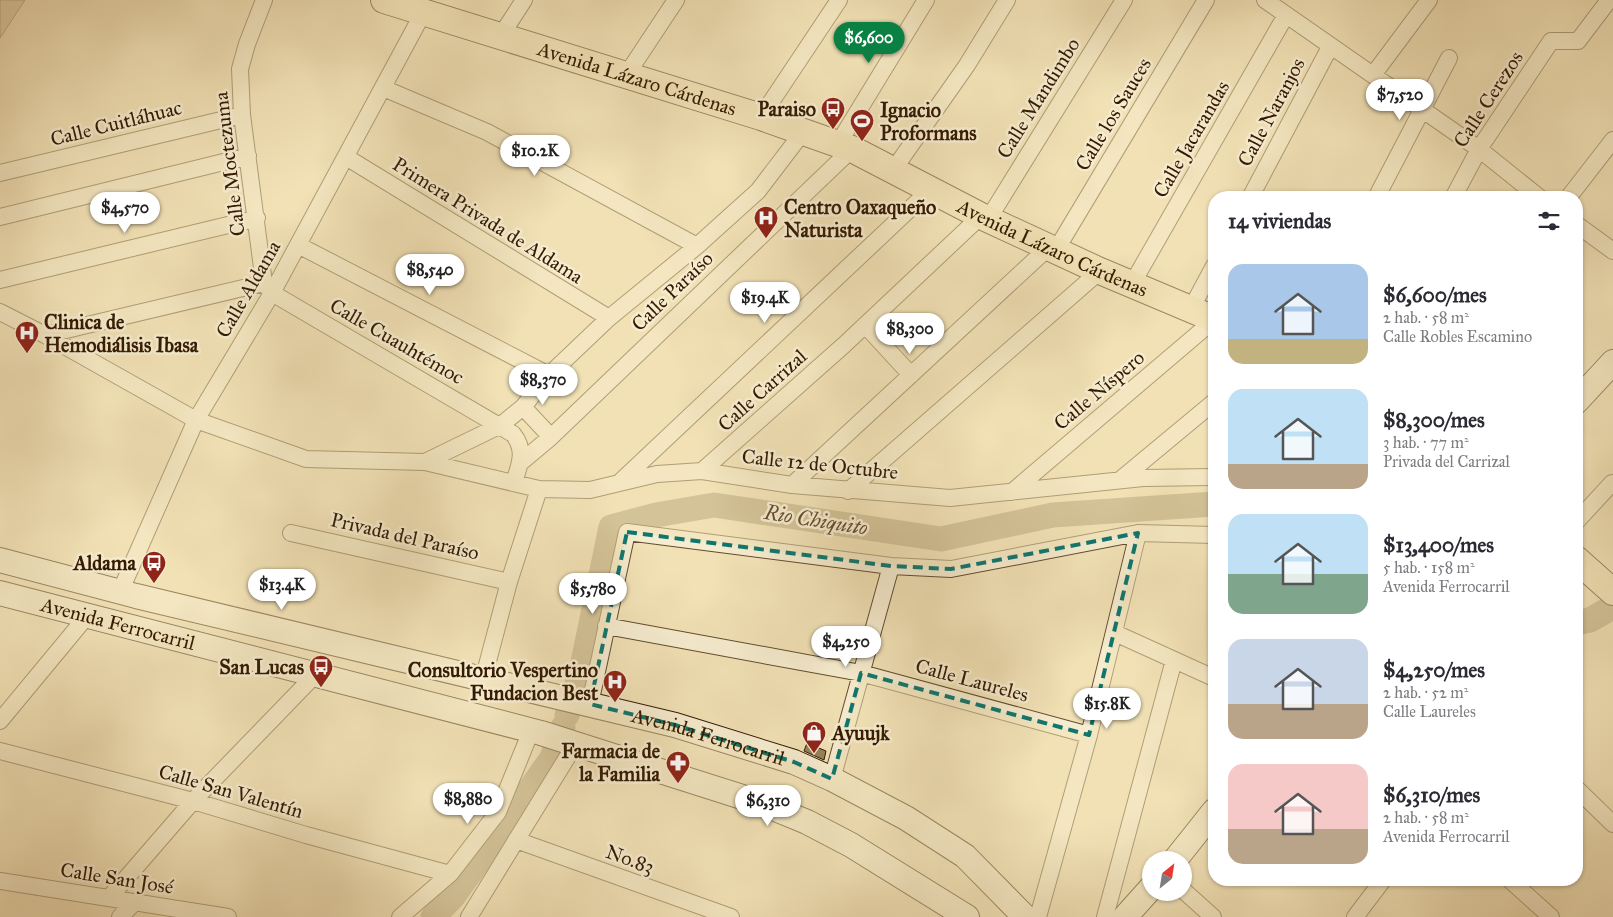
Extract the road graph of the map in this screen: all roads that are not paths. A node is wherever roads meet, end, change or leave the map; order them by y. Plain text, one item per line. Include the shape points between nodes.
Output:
1 (264, 0) edge
2 (384, 0) edge
3 (524, 0) edge
4 (839, 0) edge
5 (926, 0) edge
6 (1007, 0) edge
7 (1124, 0) edge
8 (1206, 0) edge
9 (1265, 0) edge
10 (1429, 0) edge
11 (1609, 0) edge
12 (675, 1) edge
13 (423, 13) junction
14 (1286, 15) junction
15 (500, 37) junction
16 (1330, 47) junction
17 (1449, 58) dead end
18 (1373, 75) junction
19 (625, 77) junction
20 (383, 88) junction
21 (1424, 110) junction
22 (242, 115) junction
23 (761, 117) junction
24 (803, 132) junction
25 (1613, 140) edge
26 (845, 147) junction
27 (1479, 149) junction
28 (248, 156) junction
29 (346, 157) junction
30 (894, 169) junction
31 (0, 173) edge
32 (931, 189) junction
33 (1254, 191) edge
34 (1380, 191) edge
35 (1458, 191) edge
36 (1531, 191) edge
37 (1573, 191) edge
38 (0, 217) edge
39 (985, 217) junction
40 (257, 218) junction
41 (1583, 229) edge
42 (298, 245) junction
43 (697, 246) junction
44 (1052, 248) junction
45 (1613, 251) edge
46 (1100, 271) junction
47 (0, 280) edge
48 (1132, 284) junction
49 (268, 288) junction
50 (1208, 304) edge
51 (0, 312) edge
52 (1206, 316) edge
53 (609, 318) junction
54 (865, 325) junction
55 (45, 335) junction
56 (1613, 362) edge
57 (549, 375) junction
58 (911, 375) junction
59 (1583, 394) edge
60 (523, 407) junction
61 (1208, 407) edge
62 (196, 420) junction
63 (501, 425) junction
64 (550, 437) junction
65 (425, 462) junction
66 (520, 463) junction
67 (702, 471) junction
68 (1208, 477) edge
69 (1120, 480) junction
70 (621, 481) junction
71 (514, 482) junction
72 (1612, 483) edge
73 (792, 485) junction
74 (539, 489) junction
75 (848, 491) junction
76 (1012, 492) junction
77 (1583, 514) edge
78 (291, 533) dead end
79 (1138, 534) junction
80 (1208, 535) edge
81 (0, 560) edge
82 (1583, 565) edge
83 (891, 566) junction
84 (510, 582) junction
85 (1610, 586) edge
86 (120, 592) junction
87 (0, 593) edge
88 (87, 616) junction
89 (606, 626) junction
90 (1114, 633) junction
91 (391, 657) junction
92 (1174, 660) junction
93 (861, 673) junction
94 (1208, 675) edge
95 (314, 676) junction
96 (483, 680) junction
97 (384, 694) junction
98 (586, 703) junction
99 (0, 721) edge
100 (536, 732) junction
101 (1090, 736) junction
102 (572, 742) junction
103 (0, 751) edge
104 (832, 779) junction
105 (1583, 795) edge
106 (193, 801) junction
107 (1208, 819) edge
108 (1613, 824) edge
109 (516, 840) junction
110 (1182, 851) edge
111 (450, 874) junction
112 (0, 882) edge
113 (1378, 886) edge
114 (1517, 886) edge
115 (108, 898) junction
116 (1142, 898) edge
117 (1192, 898) edge
118 (134, 902) junction
119 (120, 917) edge
120 (228, 917) edge
121 (400, 917) edge
122 (469, 917) edge
123 (731, 917) edge
124 (967, 917) edge
125 (1025, 917) edge
126 (1038, 917) edge
127 (1105, 917) edge
128 (1125, 917) edge
129 (1213, 917) edge
130 (1355, 917) edge
131 (1551, 917) edge

1 - 22 street, Calle Moctezuma via 240,69
2 - 13 main road, Avenida Lázaro Cárdenas
3 - 15 street
4 - 23 street
5 - 26 street, Calle Paraíso
6 - 30 street via 967,66
7 - 39 street, Calle Mandimbo
8 - 44 street, Calle los Sauces
9 - 14 street
10 - 18 street
11 - 27 street, Calle Cerezos via 1578,41 1551,42
12 - 19 street
13 - 15 main road, Avenida Lázaro Cárdenas
13 - 20 street, Calle Aldama
14 - 16 street
14 - 48 street, Calle Jacarandas
15 - 19 main road, Avenida Lázaro Cárdenas
16 - 18 street
16 - 33 street, Calle Naranjos
17 - 21 street
18 - 21 street
19 - 23 main road, Avenida Lázaro Cárdenas
20 - 29 street, Calle Aldama
20 - 43 street via 487,132
21 - 27 street
21 - 34 street
22 - 28 street, Calle Moctezuma
22 - 31 street, Calle Cuitláhuac
23 - 24 main road, Avenida Lázaro Cárdenas
24 - 26 main road, Avenida Lázaro Cárdenas
24 - 43 street, Calle 12 de Octubre via 758,191
25 - 37 street
26 - 30 main road, Avenida Lázaro Cárdenas
26 - 64 street, Calle Paraíso
27 - 35 street, Calle Cerezos
27 - 36 street
28 - 38 street
28 - 40 street, Calle Moctezuma
29 - 42 street, Calle Aldama
29 - 53 street, Primera Privada de Aldama
30 - 32 main road, Avenida Lázaro Cárdenas
32 - 39 main road, Avenida Lázaro Cárdenas
32 - 70 street
39 - 44 main road, Avenida Lázaro Cárdenas
39 - 54 street, Calle Carrizal
40 - 47 street
40 - 49 street, Calle Moctezuma
41 - 45 street
42 - 49 street, Calle Aldama
42 - 57 street
43 - 53 street, Calle 12 de Octubre
44 - 46 main road, Avenida Lázaro Cárdenas
44 - 58 street, Calle los Sauces
46 - 48 main road, Avenida Lázaro Cárdenas
46 - 75 street
48 - 52 main road, Avenida Lázaro Cárdenas
49 - 55 street
49 - 62 street, Calle Aldama
49 - 63 street, Calle Cuauhtémoc
50 - 52 street
51 - 55 street, Calle 12 de Octubre
52 - 76 street, Calle Níspero
53 - 57 street, Calle 12 de Octubre
54 - 58 street
54 - 67 street, Calle Carrizal
55 - 62 street, Calle 12 de Octubre
56 - 59 main road
57 - 60 street, Calle 12 de Octubre
58 - 73 street, Calle los Sauces
60 - 63 street, Calle 12 de Octubre
60 - 64 street
61 - 69 street
62 - 65 street, Calle 12 de Octubre via 306,459
62 - 86 street, Calle Aldama
63 - 65 street, Calle 12 de Octubre
63 - 66 street, Calle Cuauhtémoc via 520,442
64 - 66 street, Calle Paraíso
65 - 71 street, Calle 12 de Octubre
66 - 71 street
67 - 70 street, Calle 12 de Octubre via 657,474
67 - 73 street, Calle 12 de Octubre
68 - 69 street, Calle 12 de Octubre
69 - 76 street, Calle 12 de Octubre
70 - 74 street, Calle 12 de Octubre via 590,490
71 - 74 street, Calle 12 de Octubre
72 - 77 street
73 - 75 street, Calle 12 de Octubre
74 - 84 street
75 - 76 street, Calle 12 de Octubre via 950,498
78 - 84 street, Privada del Paraíso
79 - 80 street
79 - 83 street via 951,569
79 - 90 street
81 - 86 main road, Avenida Ferrocarril
82 - 85 main road
83 - 89 street via 627,532
83 - 93 street
84 - 96 street
86 - 91 main road, Avenida Ferrocarril
87 - 88 main road, Avenida Ferrocarril
88 - 95 main road, Avenida Ferrocarril
88 - 99 street
89 - 93 street, Calle Laureles
89 - 98 street
90 - 92 street
90 - 101 street
91 - 96 main road, Avenida Ferrocarril
91 - 97 main road
92 - 94 street
92 - 127 street
93 - 101 street, Calle Laureles
93 - 104 street
95 - 97 main road, Avenida Ferrocarril
95 - 106 street
96 - 98 main road, Avenida Ferrocarril
97 - 100 main road, Avenida Ferrocarril
98 - 104 main road, Avenida Ferrocarril via 675,724 794,762
100 - 102 main road, Avenida Ferrocarril
100 - 111 street via 498,812
101 - 126 street
102 - 109 street
102 - 124 main road, Avenida Ferrocarril via 761,803 807,822
103 - 106 street, Calle San Valentín
104 - 125 main road, Avenida Ferrocarril via 906,818 965,856
105 - 108 street
106 - 111 street, Calle San Valentín
106 - 115 street
107 - 110 main road
109 - 122 street
109 - 123 street, No.83
111 - 121 street
112 - 115 street, Calle San José
113 - 130 street
114 - 131 street
115 - 118 street, Calle San José
116 - 128 main road
117 - 129 street
118 - 119 street
118 - 120 street, Calle San José

